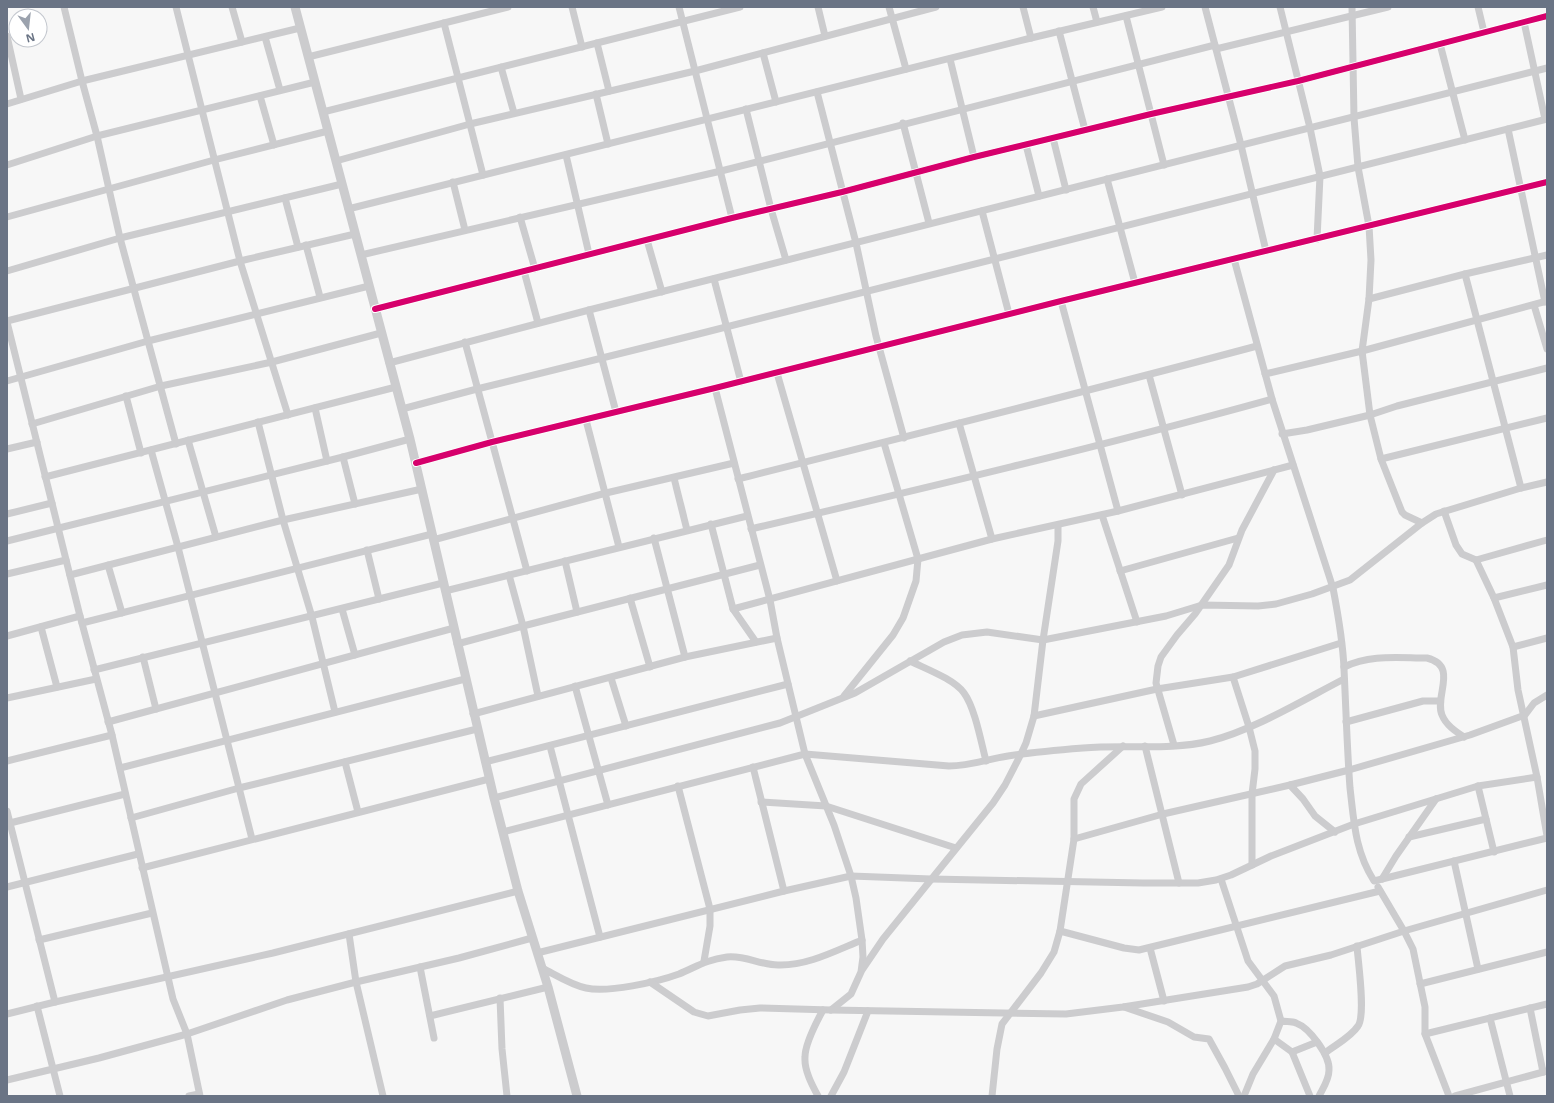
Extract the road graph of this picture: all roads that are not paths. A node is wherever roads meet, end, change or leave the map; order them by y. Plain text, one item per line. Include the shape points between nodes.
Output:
1 (64, 7) edge
2 (176, 7) edge
3 (232, 7) edge
4 (295, 7) edge
5 (508, 7) edge
6 (572, 7) edge
7 (679, 7) edge
8 (740, 7) edge
9 (818, 7) edge
10 (889, 7) edge
11 (936, 7) edge
12 (1023, 7) edge
13 (1093, 7) edge
14 (1162, 7) edge
15 (1205, 7) edge
16 (1280, 7) edge
17 (1352, 7) edge
18 (1388, 7) edge
19 (1478, 7) edge
20 (1126, 16) junction
21 (1352, 16) junction
22 (1547, 16) edge
23 (893, 19) junction
24 (683, 22) junction
25 (1097, 22) junction
26 (1524, 22) junction
27 (444, 24) junction
28 (300, 28) junction
29 (1059, 31) junction
30 (1286, 32) junction
31 (1484, 32) junction
32 (7, 36) edge
33 (824, 36) junction
34 (265, 37) junction
35 (1031, 38) junction
36 (242, 42) junction
37 (597, 43) junction
38 (1440, 44) junction
39 (582, 47) junction
40 (1216, 47) junction
41 (763, 53) junction
42 (188, 55) junction
43 (308, 57) junction
44 (950, 59) junction
45 (1139, 64) junction
46 (501, 67) junction
47 (1352, 67) junction
48 (1547, 68) edge
49 (906, 69) junction
50 (694, 71) junction
51 (1534, 71) junction
52 (458, 78) junction
53 (82, 81) junction
54 (1073, 81) junction
55 (1298, 81) junction
56 (315, 82) junction
57 (280, 90) junction
58 (609, 91) junction
59 (817, 92) junction
60 (1453, 93) junction
61 (596, 94) junction
62 (260, 96) junction
63 (1228, 98) junction
64 (21, 99) junction
65 (776, 102) junction
66 (7, 104) edge
67 (746, 109) junction
68 (963, 109) junction
69 (202, 110) junction
70 (323, 112) junction
71 (514, 113) junction
72 (1151, 114) junction
73 (1354, 118) junction
74 (1546, 119) edge
75 (706, 120) junction
76 (903, 123) junction
77 (470, 124) junction
78 (1310, 128) junction
79 (1508, 129) junction
80 (1085, 130) junction
81 (328, 131) junction
82 (97, 136) junction
83 (1053, 138) junction
84 (1465, 140) junction
85 (830, 142) junction
86 (608, 144) junction
87 (1026, 144) junction
88 (274, 145) junction
89 (1241, 145) junction
90 (566, 155) junction
91 (974, 157) junction
92 (214, 160) junction
93 (336, 161) junction
94 (759, 161) junction
95 (1164, 165) junction
96 (7, 166) edge
97 (1358, 167) junction
98 (721, 170) junction
99 (915, 172) junction
100 (483, 175) junction
101 (1320, 176) junction
102 (1107, 179) junction
103 (453, 182) junction
104 (1547, 182) edge
105 (342, 184) junction
106 (109, 188) junction
107 (1520, 188) junction
108 (1066, 190) junction
109 (842, 192) junction
110 (1252, 194) junction
111 (1039, 196) junction
112 (284, 198) junction
113 (577, 204) junction
114 (348, 209) junction
115 (771, 209) junction
116 (982, 211) junction
117 (228, 212) junction
118 (7, 217) edge
119 (520, 217) junction
120 (732, 218) junction
121 (929, 223) junction
122 (1369, 226) junction
123 (1120, 229) junction
124 (465, 230) junction
125 (355, 234) junction
126 (120, 238) junction
127 (1317, 239) junction
128 (647, 240) junction
129 (856, 243) junction
130 (306, 245) junction
131 (298, 247) junction
132 (1266, 251) junction
133 (590, 254) junction
134 (361, 255) junction
135 (1547, 255) edge
136 (1535, 258) junction
137 (995, 259) junction
138 (1234, 259) junction
139 (786, 260) junction
140 (240, 261) junction
141 (535, 269) junction
142 (7, 271) edge
143 (524, 272) junction
144 (1465, 274) junction
145 (714, 279) junction
146 (1135, 284) junction
147 (369, 286) junction
148 (134, 288) junction
149 (662, 292) junction
150 (867, 292) junction
151 (320, 297) junction
152 (1369, 300) junction
153 (1061, 301) junction
154 (1546, 302) edge
155 (1534, 305) junction
156 (374, 309) junction
157 (589, 310) junction
158 (256, 312) junction
159 (1009, 314) junction
160 (1477, 319) junction
161 (7, 322) edge
162 (538, 323) junction
163 (726, 327) junction
164 (381, 333) junction
165 (148, 341) junction
166 (465, 342) junction
167 (879, 346) junction
168 (1257, 346) junction
169 (1547, 349) edge
170 (1362, 350) junction
171 (602, 358) junction
172 (272, 362) junction
173 (389, 363) junction
174 (1547, 368) edge
175 (777, 372) junction
176 (1149, 374) junction
177 (1265, 374) junction
178 (21, 377) junction
179 (7, 381) edge
180 (741, 382) junction
181 (1494, 382) junction
182 (161, 386) junction
183 (396, 387) junction
184 (715, 388) junction
185 (477, 389) junction
186 (1085, 390) junction
187 (126, 396) junction
188 (1272, 399) junction
189 (315, 408) junction
190 (402, 409) junction
191 (616, 412) junction
192 (288, 415) junction
193 (1370, 415) junction
194 (1547, 418) edge
195 (586, 420) junction
196 (258, 422) junction
197 (959, 423) junction
198 (32, 424) junction
199 (1164, 429) junction
200 (1505, 429) junction
201 (1282, 434) junction
202 (904, 438) junction
203 (410, 439) junction
204 (188, 440) junction
205 (37, 442) junction
206 (492, 442) junction
207 (884, 443) junction
208 (176, 444) junction
209 (1101, 445) junction
210 (7, 449) edge
211 (151, 450) junction
212 (141, 453) junction
213 (343, 457) junction
214 (1381, 459) junction
215 (327, 461) junction
216 (804, 462) junction
217 (416, 463) junction
218 (734, 463) junction
219 (1293, 465) junction
220 (1274, 470) junction
221 (271, 474) junction
222 (45, 476) junction
223 (974, 476) junction
224 (674, 478) junction
225 (738, 479) junction
226 (1547, 482) edge
227 (422, 488) junction
228 (1521, 488) junction
229 (202, 492) junction
230 (606, 494) junction
231 (899, 494) junction
232 (1182, 495) junction
233 (165, 501) junction
234 (52, 503) junction
235 (355, 504) junction
236 (1444, 510) junction
237 (1118, 511) junction
238 (819, 513) junction
239 (7, 514) edge
240 (1102, 515) junction
241 (747, 516) junction
242 (512, 518) junction
243 (283, 520) junction
244 (1422, 523) junction
245 (711, 524) junction
246 (1058, 525) junction
247 (58, 529) junction
248 (751, 529) junction
249 (686, 530) junction
250 (216, 537) junction
251 (432, 537) junction
252 (654, 538) junction
253 (1238, 538) junction
254 (992, 539) junction
255 (1547, 540) edge
256 (7, 542) edge
257 (178, 547) junction
258 (619, 547) junction
259 (367, 550) junction
260 (918, 559) junction
261 (66, 560) junction
262 (1476, 560) junction
263 (565, 561) junction
264 (108, 565) junction
265 (760, 565) junction
266 (297, 567) junction
267 (1120, 570) junction
268 (527, 571) junction
269 (7, 574) edge
270 (724, 574) junction
271 (70, 575) junction
272 (509, 575) junction
273 (837, 581) junction
274 (1547, 585) edge
275 (444, 587) junction
276 (1332, 588) junction
277 (667, 589) junction
278 (189, 595) junction
279 (630, 598) junction
280 (1494, 598) junction
281 (379, 599) junction
282 (770, 600) junction
283 (1202, 605) junction
284 (342, 609) junction
285 (733, 609) junction
286 (577, 612) junction
287 (122, 613) junction
288 (312, 617) junction
289 (81, 620) junction
290 (1138, 622) junction
291 (523, 626) junction
292 (41, 627) junction
293 (454, 628) junction
294 (7, 636) edge
295 (777, 638) junction
296 (1547, 638) edge
297 (1043, 640) junction
298 (201, 642) junction
299 (756, 642) junction
300 (1341, 643) junction
301 (457, 644) junction
302 (1513, 647) junction
303 (355, 655) junction
304 (143, 657) junction
305 (685, 657) junction
306 (910, 661) junction
307 (323, 663) junction
308 (650, 667) junction
309 (1344, 667) junction
310 (94, 670) junction
311 (1233, 677) junction
312 (611, 678) junction
313 (96, 679) junction
314 (465, 679) junction
315 (1344, 679) junction
316 (788, 684) junction
317 (575, 686) junction
318 (57, 687) junction
319 (1157, 688) junction
320 (214, 693) junction
321 (1547, 694) edge
322 (538, 696) junction
323 (7, 698) edge
324 (843, 698) junction
325 (1440, 700) junction
326 (156, 709) junction
327 (335, 712) junction
328 (473, 714) junction
329 (1524, 715) junction
330 (1034, 716) junction
331 (797, 717) junction
332 (108, 722) junction
333 (1346, 722) junction
334 (626, 726) junction
335 (1249, 727) junction
336 (477, 730) junction
337 (112, 735) junction
338 (588, 736) junction
339 (1464, 737) junction
340 (226, 740) junction
341 (1174, 745) junction
342 (550, 746) junction
343 (1123, 746) junction
344 (1145, 746) junction
345 (806, 754) junction
346 (1021, 754) junction
347 (7, 761) edge
348 (986, 761) junction
349 (345, 762) junction
350 (485, 762) junction
351 (753, 767) junction
352 (120, 768) junction
353 (1349, 770) junction
354 (598, 771) junction
355 (1537, 777) junction
356 (489, 779) junction
357 (558, 781) junction
358 (1290, 785) junction
359 (678, 786) junction
360 (1478, 786) junction
361 (239, 788) junction
362 (125, 794) junction
363 (1252, 794) junction
364 (494, 798) junction
365 (1436, 799) junction
366 (762, 802) junction
367 (608, 805) junction
368 (826, 806) junction
369 (7, 812) edge
370 (358, 812) junction
371 (1163, 814) junction
372 (567, 816) junction
373 (131, 818) junction
374 (1546, 818) edge
375 (1486, 819) junction
376 (10, 824) junction
377 (1354, 824) junction
378 (503, 832) junction
379 (1335, 832) junction
380 (1547, 837) edge
381 (1409, 838) junction
382 (252, 839) junction
383 (1074, 839) junction
384 (956, 848) junction
385 (1494, 852) junction
386 (138, 854) junction
387 (1454, 861) junction
388 (1252, 865) junction
389 (142, 868) junction
390 (851, 876) junction
391 (931, 879) junction
392 (1221, 879) junction
393 (1382, 879) junction
394 (1067, 881) junction
395 (1374, 881) junction
396 (25, 883) junction
397 (1179, 883) junction
398 (7, 887) edge
399 (1547, 890) edge
400 (518, 891) junction
401 (784, 891) junction
402 (1380, 891) junction
403 (710, 909) junction
404 (152, 913) junction
405 (1466, 913) junction
406 (1237, 927) junction
407 (1060, 931) junction
408 (1404, 931) junction
409 (349, 934) junction
410 (600, 937) junction
411 (532, 938) junction
412 (39, 940) junction
413 (862, 940) junction
414 (1357, 946) junction
415 (1150, 948) junction
416 (1547, 952) edge
417 (537, 953) junction
418 (704, 962) junction
419 (420, 967) junction
420 (542, 968) junction
421 (1478, 969) junction
422 (861, 972) junction
423 (168, 977) junction
424 (1263, 980) junction
425 (356, 982) junction
426 (650, 982) junction
427 (1420, 984) junction
428 (548, 987) junction
429 (500, 998) junction
430 (1164, 1001) junction
431 (55, 1002) junction
432 (1547, 1004) edge
433 (37, 1006) junction
434 (1123, 1007) junction
435 (1530, 1008) junction
436 (823, 1010) junction
437 (831, 1010) junction
438 (868, 1011) junction
439 (1009, 1013) junction
440 (7, 1014) edge
441 (430, 1016) junction
442 (1490, 1018) junction
443 (1281, 1021) junction
444 (187, 1034) junction
445 (1425, 1034) junction
446 (434, 1038) dead end
447 (1274, 1039) junction
448 (1317, 1042) junction
449 (1292, 1052) junction
450 (1325, 1054) junction
451 (54, 1069) junction
452 (1545, 1072) edge
453 (7, 1080) edge
454 (1506, 1082) junction
455 (200, 1095) edge
456 (60, 1096) edge
457 (189, 1096) edge
458 (382, 1096) edge
459 (507, 1096) edge
460 (576, 1096) edge
461 (818, 1096) edge
462 (831, 1096) edge
463 (992, 1096) edge
464 (1239, 1096) edge
465 (1244, 1096) edge
466 (1310, 1096) edge
467 (1319, 1096) edge
468 (1449, 1096) edge
469 (1455, 1096) edge
470 (1510, 1096) edge

1 - 53 street
2 - 42 street
3 - 36 street
4 - 28 street
5 - 27 street
6 - 39 street
7 - 24 street
8 - 24 street
9 - 33 street
10 - 23 street
11 - 23 street
12 - 35 street
13 - 25 street
14 - 20 street
15 - 40 street
16 - 30 street
17 - 21 street
18 - 21 street
19 - 31 street
20 - 25 street
20 - 45 street
21 - 30 street
21 - 47 street
22 - 26 street
23 - 33 street
23 - 49 street
24 - 37 street
24 - 50 street
25 - 29 street
26 - 31 street
26 - 51 street
27 - 43 street
27 - 52 street
28 - 34 street
28 - 43 street
29 - 35 street
29 - 54 street
30 - 40 street
30 - 55 street
31 - 38 street
32 - 64 street
33 - 41 street
34 - 36 street
34 - 57 street
35 - 44 street
36 - 42 street
37 - 39 street
37 - 58 street
38 - 47 street
38 - 60 street
39 - 46 street
40 - 45 street
40 - 63 street
41 - 50 street
41 - 65 street
42 - 53 street
42 - 69 street
43 - 56 street
44 - 49 street
44 - 68 street
45 - 54 street
45 - 72 street
46 - 52 street
46 - 71 street
47 - 55 street
47 - 73 street
48 - 51 street
49 - 59 street
50 - 58 street
50 - 75 street
51 - 60 street
51 - 74 street
52 - 70 street
52 - 77 street
53 - 64 street
53 - 82 street
54 - 68 street
54 - 80 street
55 - 63 street
55 - 78 street
56 - 57 street
56 - 70 street
57 - 62 street
58 - 61 street
59 - 65 street
59 - 85 street
60 - 73 street
60 - 84 street
61 - 71 street
61 - 86 street
62 - 69 street
62 - 88 street
63 - 72 street
63 - 89 street
64 - 66 street
65 - 67 street
67 - 75 street
67 - 94 street
68 - 76 street
68 - 91 street
69 - 82 street
69 - 92 street
70 - 81 street
71 - 77 street
72 - 80 street
72 - 95 street
73 - 78 street
73 - 97 street
74 - 79 street
75 - 86 street
75 - 98 street
76 - 85 street
76 - 99 street
77 - 93 street
77 - 100 street
78 - 89 street
78 - 101 street
79 - 84 street
79 - 107 street
80 - 83 street
81 - 88 street
81 - 93 street
82 - 96 street
82 - 106 street
83 - 87 street
83 - 108 street
84 - 97 street
85 - 94 street
85 - 109 street
86 - 90 street
87 - 91 street
87 - 111 street
88 - 92 street
89 - 95 street
89 - 110 street
90 - 100 street
90 - 113 street
91 - 99 street
92 - 106 street
92 - 117 street
93 - 105 street
94 - 98 street
94 - 115 street
95 - 102 street
97 - 101 street
97 - 122 street
98 - 113 street
98 - 120 street
99 - 109 street
99 - 121 street
100 - 103 street
101 - 110 street
101 - 127 street
102 - 108 street
102 - 123 street
103 - 114 street
103 - 124 street
104 - 107 street
105 - 112 street
105 - 114 street
106 - 118 street
106 - 126 street
107 - 122 street
107 - 136 street
108 - 111 street
109 - 115 street
109 - 129 street
110 - 123 street
110 - 132 street
111 - 116 street
112 - 117 street
112 - 131 street
113 - 119 street
113 - 133 street
114 - 125 street
115 - 120 street
115 - 139 street
116 - 121 street
116 - 137 street
117 - 126 street
117 - 140 street
119 - 124 street
119 - 141 street
120 - 128 street
121 - 129 street
122 - 127 street
122 - 152 street
123 - 137 street
123 - 146 street
124 - 134 street
125 - 130 street
125 - 134 street
126 - 142 street
126 - 148 street
127 - 132 street
128 - 133 street
128 - 149 street
129 - 139 street
129 - 150 street
130 - 131 street
130 - 151 street
131 - 140 street
132 - 138 street
133 - 141 street
134 - 147 street
135 - 136 street
136 - 144 street
136 - 154 street
137 - 150 street
137 - 159 street
138 - 146 street
138 - 168 street
139 - 145 street
140 - 148 street
140 - 158 street
141 - 143 street
143 - 156 street
143 - 162 street
144 - 152 street
144 - 160 street
145 - 149 street
145 - 163 street
146 - 153 street
147 - 151 street
147 - 156 street
148 - 161 street
148 - 165 street
149 - 157 street
150 - 163 street
150 - 167 street
151 - 158 street
152 - 170 street
153 - 159 street
153 - 186 street
154 - 155 street
155 - 160 street
155 - 169 street
156 - 164 street
157 - 162 street
157 - 171 street
158 - 165 street
158 - 172 street
159 - 167 street
160 - 170 street
160 - 181 street
161 - 178 street
162 - 166 street
163 - 171 street
163 - 180 street
164 - 172 street
164 - 173 street
165 - 178 street
165 - 182 street
166 - 173 street
166 - 185 street
167 - 175 street
167 - 202 street
168 - 176 street
168 - 177 street
170 - 177 street
170 - 193 street
171 - 185 street
171 - 191 street
172 - 182 street
172 - 192 street
173 - 183 street
174 - 181 street
175 - 180 street
175 - 216 street
176 - 186 street
176 - 199 street
177 - 188 street
178 - 179 street
178 - 198 street
180 - 184 street
181 - 193 street
181 - 200 street
182 - 187 street
182 - 208 street
183 - 189 street
183 - 190 street
184 - 191 street
184 - 218 street
185 - 190 street
185 - 206 street
186 - 197 street
186 - 209 street
187 - 198 street
187 - 212 street
188 - 199 street
188 - 201 street
189 - 192 street
189 - 215 street
190 - 203 street
191 - 195 street
192 - 196 street
193 - 201 street
193 - 214 street
194 - 200 street
195 - 206 street
195 - 230 street
196 - 204 street
196 - 221 street
197 - 202 street
197 - 223 street
198 - 205 street
199 - 209 street
199 - 232 street
200 - 214 street
200 - 228 street
201 - 219 street
202 - 207 street
203 - 213 street
203 - 217 street
204 - 208 street
204 - 229 street
205 - 210 street
205 - 222 street
206 - 217 street
206 - 242 street
207 - 216 street
207 - 231 street
208 - 211 street
209 - 223 street
209 - 237 street
211 - 212 street
211 - 233 street
212 - 222 street
213 - 215 street
213 - 235 street
214 - 244 street via 1402,512
215 - 221 street
216 - 225 street
216 - 238 street
217 - 227 street
218 - 224 street
218 - 225 street
219 - 220 street
219 - 276 street
220 - 232 street
220 - 253 street
221 - 229 street
221 - 243 street
222 - 234 street
223 - 231 street
223 - 254 street
224 - 230 street
224 - 249 street
225 - 241 street
226 - 228 street
227 - 235 street
227 - 251 street
228 - 236 street
229 - 233 street
229 - 250 street
230 - 242 street
230 - 258 street
231 - 238 street
231 - 260 street
232 - 237 street
233 - 247 street
233 - 257 street
234 - 239 street
234 - 247 street
235 - 243 street
236 - 244 street
236 - 262 street via 1456,545 1462,554
237 - 240 street
238 - 248 street
238 - 273 street
240 - 246 street
240 - 267 street
241 - 245 street
241 - 248 street
242 - 251 street
242 - 268 street
243 - 250 street
243 - 266 street
244 - 276 street via 1358,575
245 - 249 street
245 - 270 street
246 - 254 street
246 - 297 street via 1058,541
247 - 256 street
247 - 261 street
248 - 265 street
249 - 252 street
250 - 257 street
251 - 259 street
251 - 275 street
252 - 258 street
252 - 277 street
253 - 267 street
253 - 283 street via 1228,565
254 - 260 street
255 - 262 street
257 - 264 street
257 - 278 street
258 - 263 street
259 - 266 street
259 - 281 street
260 - 273 street
260 - 324 street via 916,581 903,618
261 - 269 street
261 - 271 street
262 - 280 street
263 - 268 street
263 - 286 street
264 - 271 street
264 - 287 street
265 - 270 street
265 - 282 street
266 - 278 street
266 - 288 street
267 - 290 street
268 - 272 street
270 - 277 street
270 - 285 street
271 - 289 street
272 - 275 street
272 - 291 street
273 - 282 street
274 - 280 street
275 - 281 street
275 - 293 street
276 - 283 street via 1276,604
276 - 300 street
277 - 279 street
277 - 305 street
278 - 287 street
278 - 298 street
279 - 286 street
279 - 308 street
280 - 302 street
281 - 284 street
282 - 285 street
282 - 295 street
283 - 290 street
283 - 319 street via 1176,635 1161,658 1156,676
284 - 288 street
284 - 303 street
285 - 299 street
286 - 291 street
287 - 289 street
288 - 298 street
288 - 307 street
289 - 292 street
289 - 310 street
290 - 297 street
291 - 301 street
291 - 322 street
292 - 294 street
292 - 318 street
293 - 301 street
293 - 303 street
295 - 299 street
295 - 316 street
296 - 302 street
297 - 306 street via 974,632 954,637
297 - 330 street
298 - 304 street
298 - 320 street
299 - 305 street
300 - 309 street
300 - 311 street
301 - 314 street
302 - 329 street
303 - 307 street
304 - 310 street
304 - 326 street
305 - 308 street
306 - 324 street
306 - 348 street via 953,683 964,692 972,710
307 - 320 street
307 - 327 street
308 - 312 street
309 - 315 street
309 - 325 street via 1368,659 1433,659 1444,675
310 - 313 street
311 - 319 street
311 - 335 street
312 - 317 street
312 - 334 street
313 - 318 street
313 - 332 street
314 - 327 street
314 - 328 street
315 - 333 street
315 - 335 street
316 - 331 street
316 - 334 street
317 - 322 street
317 - 338 street
318 - 323 street
319 - 330 street
319 - 341 street
320 - 326 street
320 - 340 street
321 - 329 street via 1534,703
322 - 328 street
324 - 331 street
325 - 333 street via 1423,701
325 - 339 street via 1446,722
326 - 332 street
327 - 340 street
328 - 336 street
329 - 339 street
329 - 355 street
330 - 346 street
331 - 345 street
331 - 354 street
332 - 337 street
333 - 353 street
334 - 338 street
335 - 341 street via 1211,740
335 - 363 street via 1255,752
336 - 349 street
336 - 350 street
337 - 347 street
337 - 352 street
338 - 342 street
338 - 354 street
339 - 353 street
340 - 352 street
340 - 361 street
341 - 344 street
342 - 350 street
342 - 357 street
343 - 344 street
343 - 346 street
343 - 383 street via 1081,784 1077,791 1074,799
344 - 371 street
345 - 348 street via 949,766
345 - 351 street
345 - 368 street
346 - 348 street
346 - 384 street via 1005,786
349 - 361 street
349 - 370 street
350 - 356 street
351 - 359 street
351 - 366 street
352 - 362 street
353 - 358 street
353 - 377 street
354 - 357 street
354 - 367 street
355 - 360 street
355 - 374 street
356 - 364 street
356 - 370 street
357 - 364 street
357 - 372 street
358 - 363 street
358 - 379 street via 1315,816
359 - 367 street
359 - 403 street
360 - 365 street
360 - 375 street
361 - 373 street
361 - 382 street
362 - 373 street
362 - 376 street
363 - 371 street
363 - 388 street
364 - 378 street
365 - 377 street
365 - 381 street
366 - 368 street
366 - 401 street
367 - 372 street
368 - 384 street
368 - 390 street
369 - 376 street
370 - 382 street
371 - 383 street
371 - 397 street
372 - 378 street
372 - 410 street
373 - 386 street
374 - 380 street
375 - 381 street
375 - 385 street
376 - 396 street
377 - 379 street
377 - 395 street via 1360,853
378 - 400 street
379 - 388 street
380 - 385 street
381 - 393 street
382 - 389 street
383 - 394 street
384 - 391 street
385 - 387 street
386 - 389 street
386 - 396 street
387 - 393 street
387 - 405 street
388 - 392 street
389 - 404 street
390 - 391 street
390 - 401 street
390 - 413 street
391 - 394 street
391 - 422 street via 883,939
392 - 397 street
392 - 406 street
393 - 395 street
394 - 397 street
394 - 407 street
395 - 402 street
396 - 398 street
396 - 412 street
399 - 405 street
400 - 409 street
400 - 411 street
401 - 403 street
402 - 406 street
402 - 408 street
403 - 410 street
403 - 418 street
404 - 412 street
404 - 423 street
405 - 408 street
405 - 421 street
406 - 415 street
406 - 424 street via 1248,961
407 - 415 street via 1133,950
407 - 439 street via 1049,961
408 - 414 street
408 - 427 street via 1413,949
409 - 423 street
409 - 425 street
410 - 417 street
411 - 417 street
411 - 419 street
412 - 431 street
413 - 418 street via 815,959 792,965 766,964 736,956
413 - 422 street
414 - 424 street via 1285,966
414 - 450 street via 1362,1012 1359,1025
415 - 430 street
416 - 421 street
417 - 420 street
418 - 426 street via 678,974
419 - 425 street
419 - 441 street
420 - 426 street via 577,985 596,989
420 - 428 street
421 - 427 street
422 - 437 street via 851,994
423 - 431 street
423 - 444 street via 173,999
424 - 430 street via 1242,989
424 - 443 street via 1274,996
425 - 444 street via 287,1000
425 - 458 street
426 - 436 street via 702,1015 749,1008
427 - 445 street via 1425,1007
428 - 429 street
428 - 460 street
429 - 441 street
429 - 459 street
430 - 434 street
431 - 433 street
432 - 435 street
433 - 440 street
433 - 451 street
434 - 439 street via 1066,1014
434 - 464 street via 1168,1022 1194,1037 1209,1040
435 - 442 street
435 - 452 street
436 - 437 street
436 - 461 street via 805,1057 806,1069
437 - 438 street
438 - 439 street
438 - 462 street via 844,1072
439 - 463 street via 999,1031
441 - 446 street
442 - 445 street
442 - 454 street
443 - 447 street
443 - 448 street via 1302,1026
444 - 451 street
444 - 455 street
445 - 468 street
447 - 449 street
447 - 465 street via 1256,1067
448 - 449 street
448 - 450 street
449 - 466 street
450 - 467 street via 1329,1071
451 - 453 street
451 - 456 street
452 - 454 street
454 - 469 street
454 - 470 street
455 - 457 street

